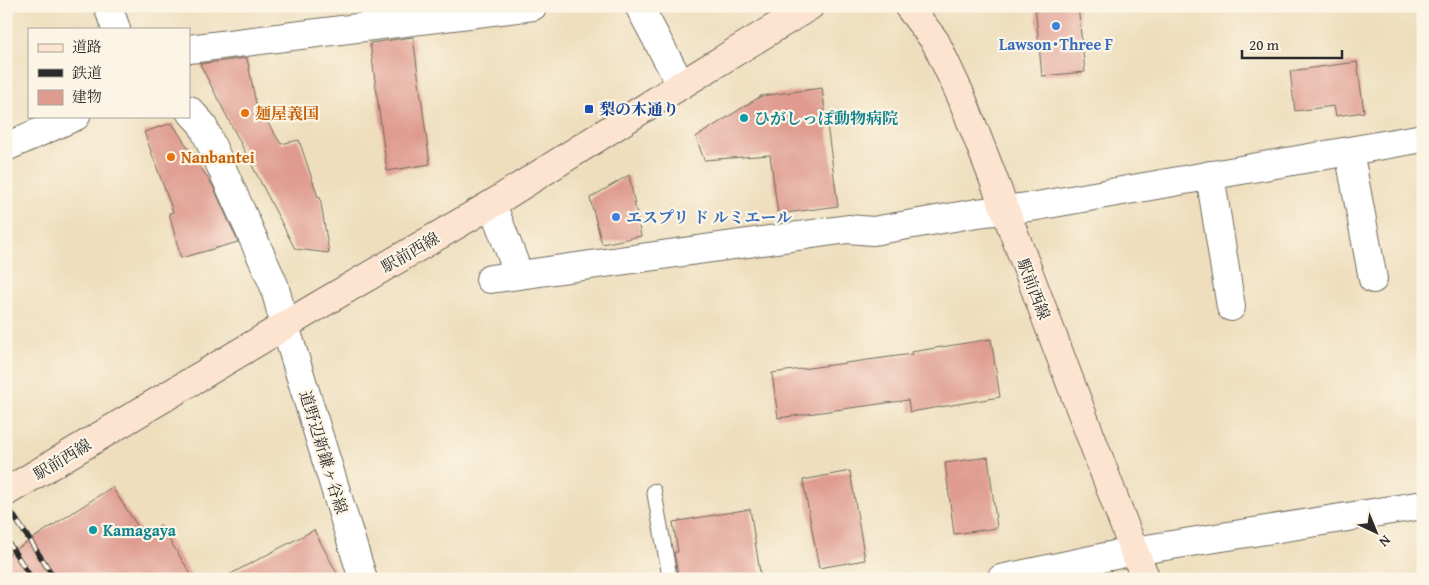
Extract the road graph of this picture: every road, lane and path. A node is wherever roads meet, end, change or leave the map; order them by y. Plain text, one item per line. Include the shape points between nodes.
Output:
1 (108, 6) edge
2 (533, 6) edge
3 (639, 6) edge
4 (810, 6) edge
5 (908, 6) edge
6 (116, 28) edge
7 (190, 49) edge
8 (681, 85) junction
9 (190, 111) edge
10 (72, 118) edge
11 (1423, 138) edge
12 (6, 148) edge
13 (1349, 151) junction
14 (1210, 175) junction
15 (492, 204) junction
16 (1005, 210) junction
17 (519, 275) junction
18 (490, 279) dead end
19 (1373, 279) dead end
20 (1231, 307) dead end
21 (285, 326) junction
22 (654, 491) dead end
23 (6, 492) edge
24 (1423, 505) edge
25 (1134, 551) junction
26 (364, 579) edge
27 (670, 579) edge
28 (1000, 579) edge
29 (1146, 579) edge

1 - 6 street
2 - 7 street
3 - 8 street
4 - 8 street, 駅前西線
5 - 16 street, 駅前西線 via 936,41
8 - 15 street, 駅前西線
9 - 21 street, 道野辺新鎌ヶ谷線 via 202,124 274,285
10 - 12 street
11 - 13 street
13 - 14 street
13 - 19 street
14 - 16 street
14 - 20 street
15 - 17 street
15 - 21 street, 駅前西線
16 - 17 street via 873,231 848,229
16 - 25 street, 駅前西線
17 - 18 street
21 - 23 street, 駅前西線
21 - 26 street, 道野辺新鎌ヶ谷線
22 - 27 lane
24 - 25 street
25 - 28 street
25 - 29 street, 駅前西線

